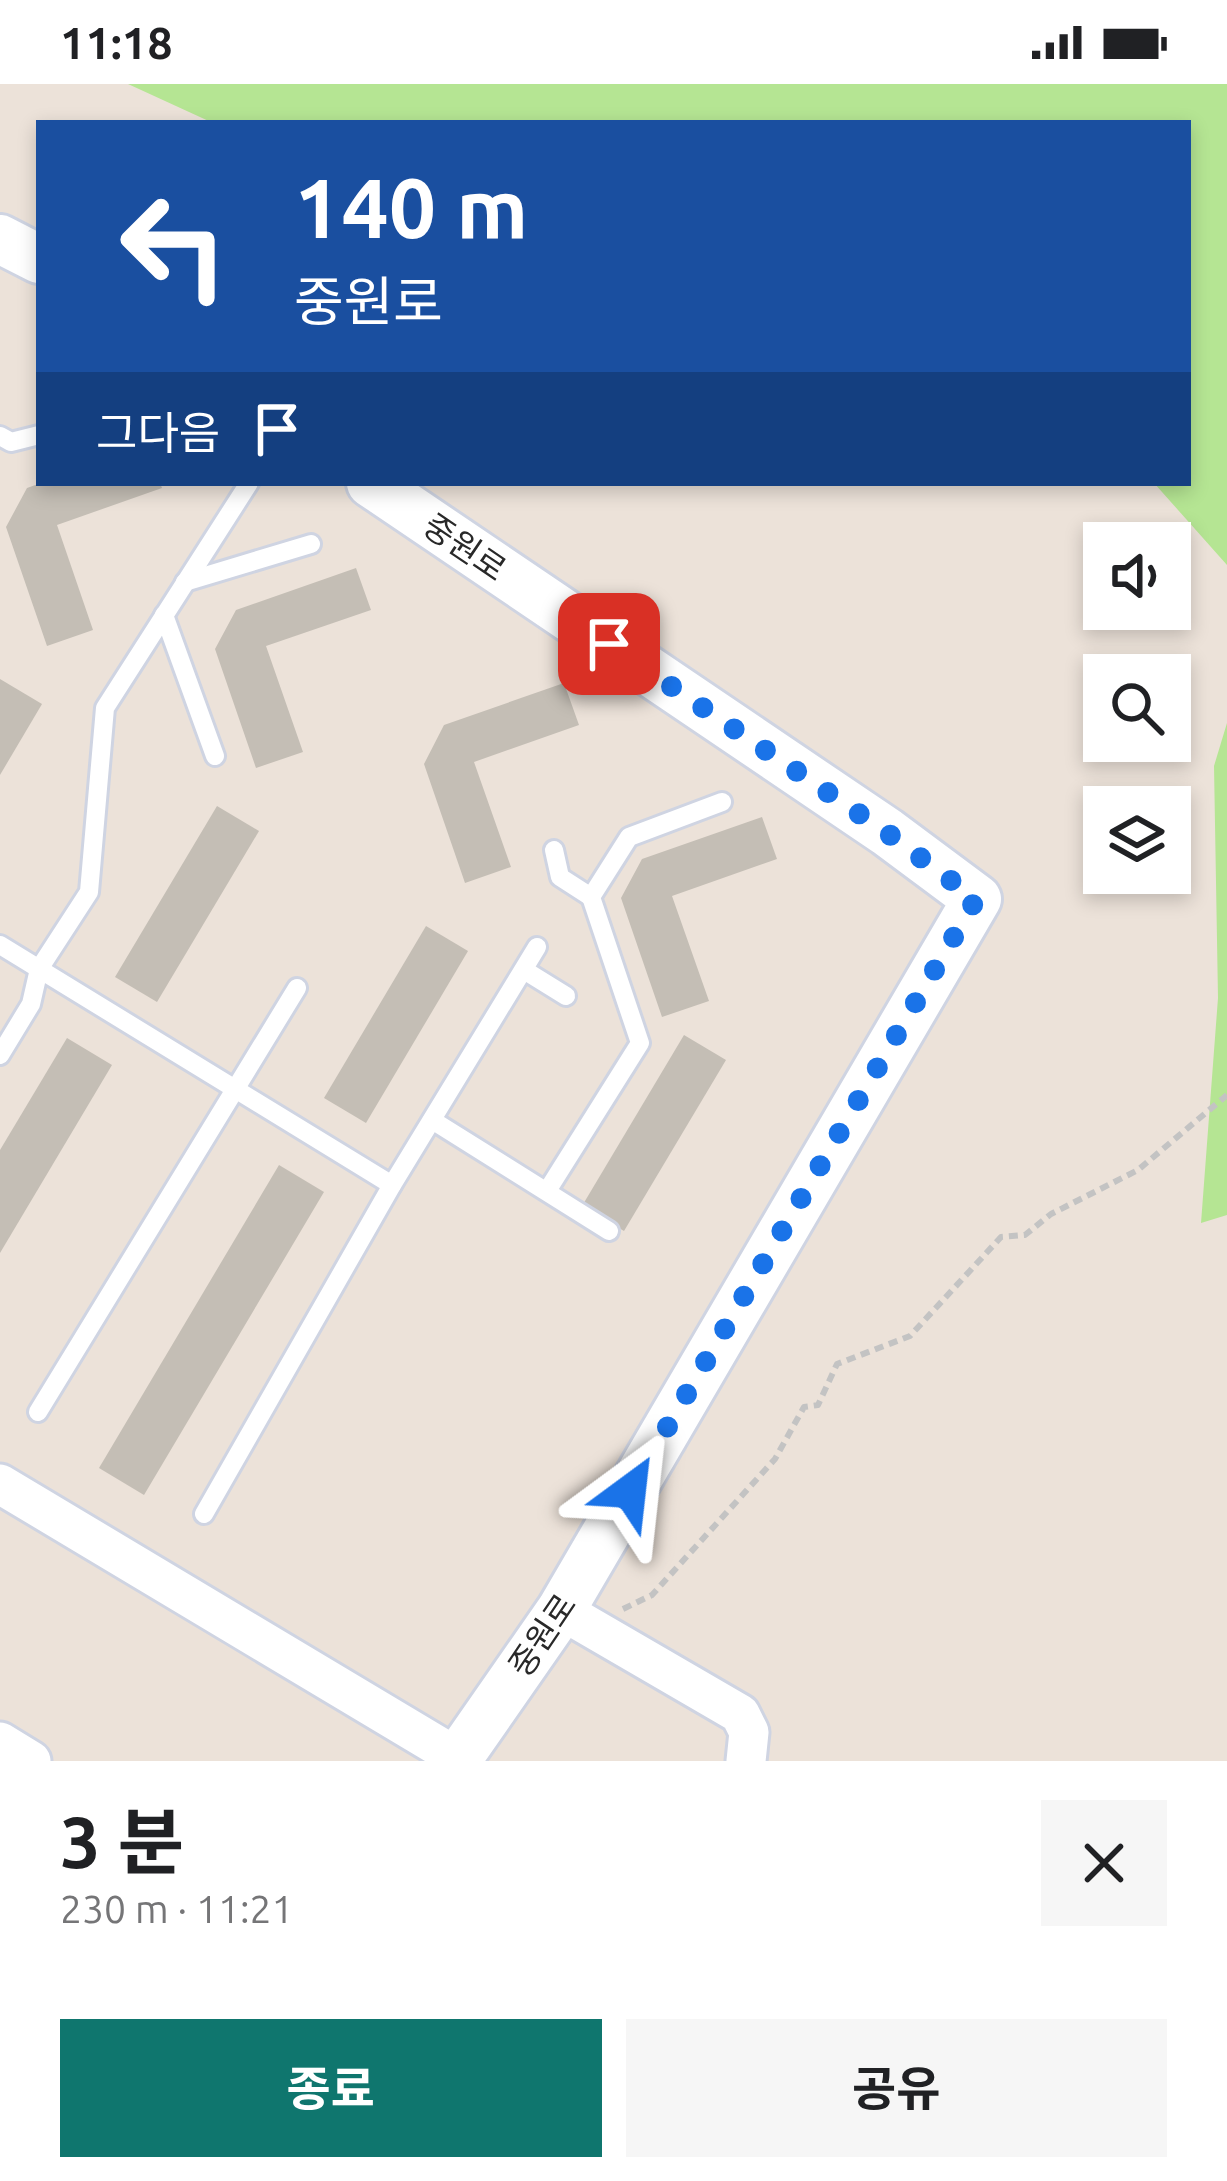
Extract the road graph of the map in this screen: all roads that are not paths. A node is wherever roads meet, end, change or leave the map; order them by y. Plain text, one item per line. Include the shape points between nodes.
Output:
1 (0, 239) edge
2 (36, 257) edge
3 (0, 436) edge
4 (36, 436) edge
5 (246, 486) edge
6 (375, 486) edge
7 (310, 544) dead end
8 (185, 583) junction
9 (164, 615) junction
10 (215, 756) dead end
11 (722, 802) dead end
12 (554, 850) dead end
13 (591, 897) junction
14 (0, 946) edge
15 (537, 947) dead end
16 (39, 969) junction
17 (524, 970) junction
18 (296, 988) dead end
19 (566, 996) dead end
20 (0, 1055) edge
21 (235, 1088) junction
22 (432, 1120) junction
23 (392, 1185) junction
24 (547, 1191) junction
25 (609, 1231) dead end
26 (38, 1412) dead end
27 (0, 1484) edge
28 (204, 1514) dead end
29 (580, 1621) junction
30 (0, 1742) edge
31 (457, 1760) edge
32 (31, 1761) edge
33 (746, 1761) edge

1 - 2 street
3 - 4 lane via 11,442
5 - 8 lane
6 - 29 street, 중원로 via 976,899
7 - 8 lane
8 - 9 lane
9 - 10 lane
9 - 16 lane via 105,708 89,892
11 - 13 lane via 628,837
12 - 13 lane via 560,877
13 - 24 lane via 640,1042
14 - 16 lane
15 - 17 lane
16 - 20 lane via 31,1004
16 - 21 lane
17 - 19 lane
17 - 22 lane
18 - 21 lane
21 - 23 lane
21 - 26 lane
22 - 23 lane
22 - 24 lane
23 - 28 lane
24 - 25 lane
27 - 31 street, 중원로
29 - 31 street, 중원로
29 - 33 street via 740,1714 749,1732
30 - 32 street

